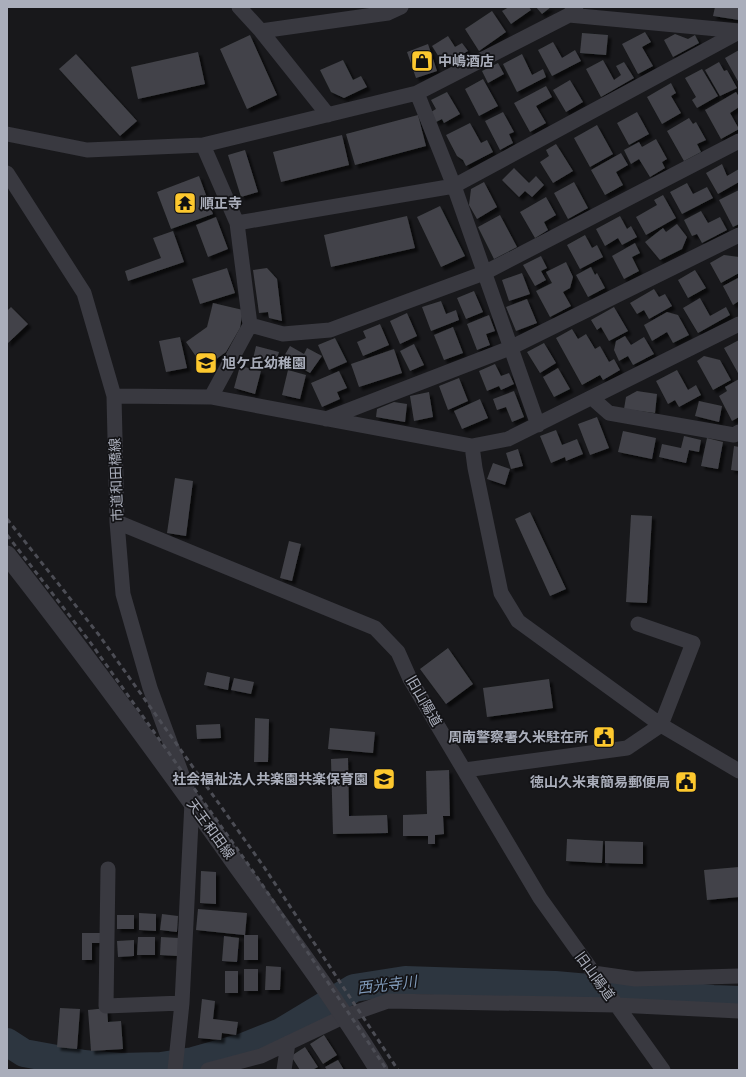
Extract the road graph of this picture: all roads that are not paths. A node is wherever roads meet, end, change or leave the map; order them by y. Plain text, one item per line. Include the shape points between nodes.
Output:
1 (239, 7) edge
2 (401, 7) edge
3 (572, 11) edge
4 (261, 31) junction
5 (739, 31) edge
6 (416, 93) junction
7 (328, 115) junction
8 (7, 134) edge
9 (739, 141) edge
10 (203, 145) junction
11 (7, 174) edge
12 (454, 186) junction
13 (237, 223) junction
14 (739, 235) edge
15 (484, 274) junction
16 (739, 324) edge
17 (250, 325) junction
18 (510, 348) junction
19 (114, 396) junction
20 (212, 397) junction
21 (592, 398) junction
22 (326, 418) junction
23 (538, 425) junction
24 (739, 432) edge
25 (472, 446) junction
26 (117, 522) junction
27 (7, 555) edge
28 (638, 624) dead end
29 (661, 725) junction
30 (465, 770) junction
31 (739, 770) edge
32 (192, 802) junction
33 (108, 869) dead end
34 (593, 973) junction
35 (739, 976) edge
36 (182, 1003) junction
37 (617, 1005) junction
38 (739, 1010) edge
39 (345, 1016) junction
40 (288, 1043) junction
41 (175, 1070) edge
42 (208, 1070) edge
43 (284, 1070) edge
44 (379, 1070) edge
45 (663, 1070) edge

1 - 4 street
2 - 4 street via 388,13
3 - 5 street
3 - 6 street
4 - 7 street
5 - 12 street
6 - 7 street
6 - 12 street
7 - 10 street
8 - 10 street via 87,150
9 - 15 street
10 - 13 street
11 - 19 street, 市道和田橋線 via 84,293
12 - 13 street
12 - 15 street
13 - 17 street
14 - 18 street
15 - 17 street via 330,330 283,334
15 - 18 street
16 - 21 street
17 - 20 street
18 - 22 street
18 - 23 street
19 - 20 street
19 - 26 street, 市道和田橋線
20 - 22 street
21 - 23 street
21 - 24 street via 609,413 734,435
22 - 25 street
23 - 25 street via 508,439
25 - 29 street via 501,593 518,621
26 - 30 street, 旧山陽道 via 375,628 398,652 410,679
26 - 32 street, 市道和田橋線 via 123,594 150,688
27 - 32 street, 天王和田線
28 - 29 street via 693,643
29 - 30 street via 627,748
29 - 31 street
30 - 34 street, 旧山陽道 via 540,898
32 - 36 street
32 - 39 street, 天王和田線
33 - 36 street via 106,1006
34 - 35 street via 635,979
34 - 37 street, 旧山陽道
36 - 41 street
37 - 38 street
37 - 39 street via 388,1001
37 - 45 street, 旧山陽道
39 - 40 street
39 - 44 street, 天王和田線
40 - 42 street via 261,1056
40 - 43 street

